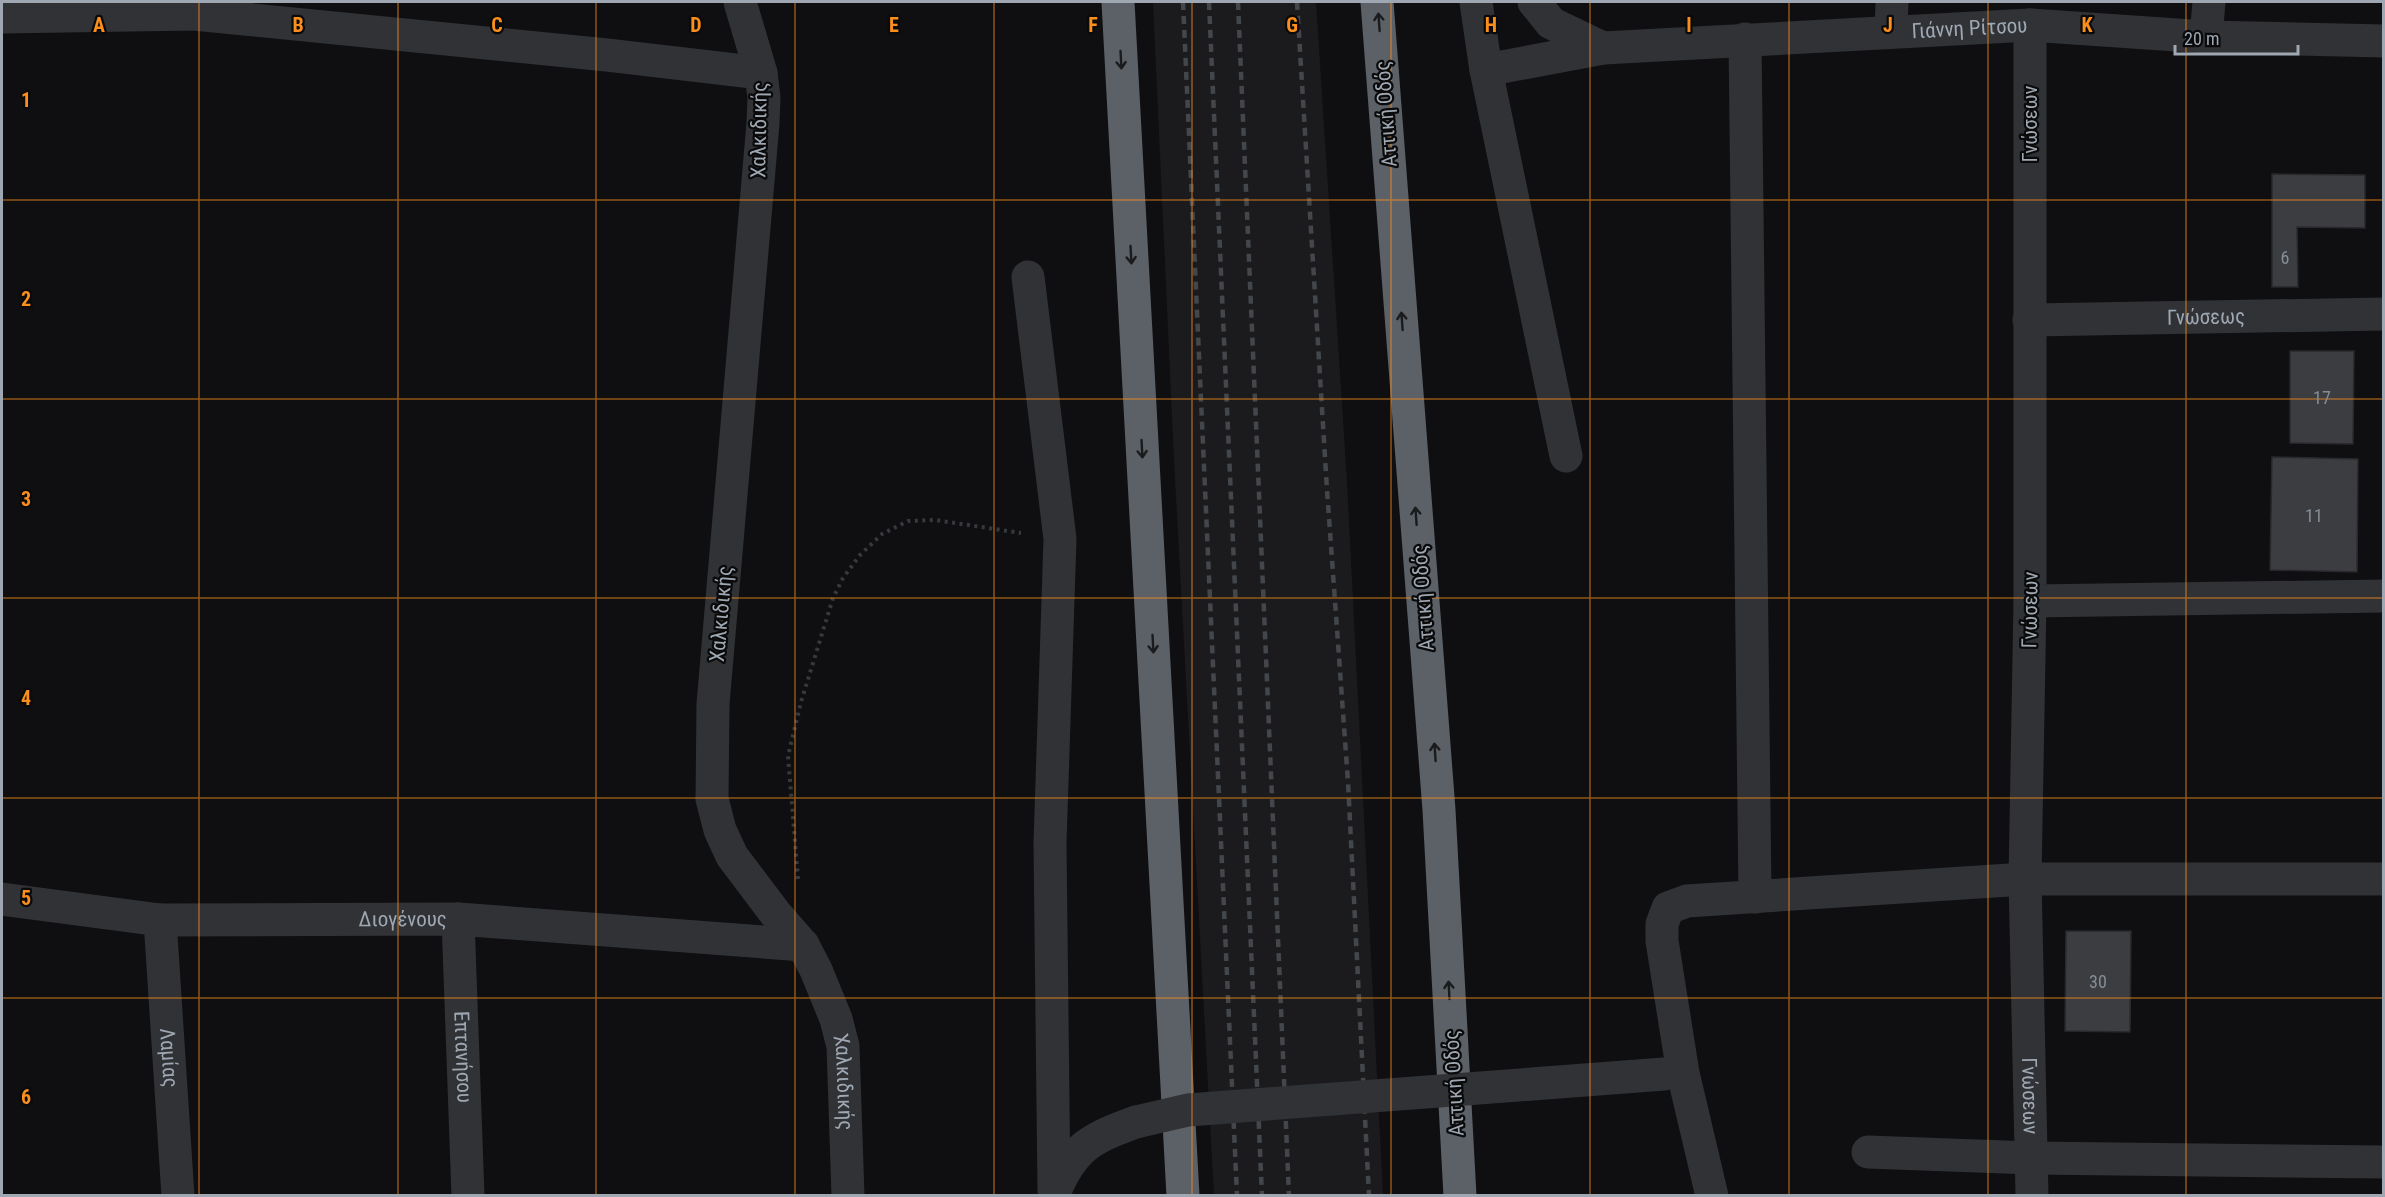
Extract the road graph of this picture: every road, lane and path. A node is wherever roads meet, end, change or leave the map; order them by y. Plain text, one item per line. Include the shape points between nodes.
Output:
1 (740, 2) edge
2 (1118, 2) edge
3 (1377, 2) edge
4 (1476, 2) edge
5 (1534, 2) edge
6 (2209, 2) edge
7 (2, 17) edge
8 (1892, 17) edge
9 (2030, 25) junction
10 (2206, 37) junction
11 (1745, 39) junction
12 (2384, 41) edge
13 (1603, 48) junction
14 (1486, 70) junction
15 (761, 73) junction
16 (1028, 277) dead end
17 (2384, 314) edge
18 (2029, 320) junction
19 (1566, 456) dead end
20 (1060, 539) junction
21 (2384, 596) edge
22 (2030, 601) junction
23 (2025, 879) junction
24 (2384, 879) edge
25 (798, 886) dead end
26 (1755, 897) junction
27 (2, 899) edge
28 (458, 919) junction
29 (160, 920) junction
30 (803, 945) junction
31 (1673, 1074) junction
32 (1868, 1152) dead end
33 (2032, 1158) junction
34 (2384, 1162) edge
35 (1054, 1193) edge
36 (178, 1196) edge
37 (468, 1196) edge
38 (848, 1196) edge
39 (1183, 1196) edge
40 (1460, 1196) edge
41 (1712, 1196) edge
42 (2032, 1196) edge

1 - 15 street, Χαλκιδικής
2 -> 39 highway
40 -> 3 highway, Αττική Οδός via 1439,810
4 - 14 street
5 - 13 street via 1551,23
6 - 10 street
7 - 15 street via 194,14
8 - 9 street, Γιάννη Ρίτσου
8 - 11 street, Γιάννη Ρίτσου
9 - 10 street, Γιάννη Ρίτσου
9 - 18 street, Γνώσεων
10 - 12 street, Γιάννη Ρίτσου
11 - 13 street, Γιάννη Ρίτσου
11 - 26 street
13 - 14 street, Γιάννη Ρίτσου
14 - 19 street
15 - 30 street, Χαλκιδικής via 762,143 713,704 712,799 732,856
16 - 20 street
17 - 18 street, Γνώσεως
18 - 22 street, Γνώσεων
20 - 25 path via 935,520 908,521 882,534 860,555 833,598 789,756
20 - 35 street via 1050,843
21 - 22 street
22 - 23 street, Γνώσεων
23 - 24 street
23 - 26 street
23 - 33 street, Γνώσεων
26 - 31 street via 1687,901 1668,908 1662,924 1662,941
27 - 29 street, Διογένους
28 - 29 street, Διογένους
28 - 30 street, Διογένους
28 - 37 street, Επτανήσου
29 - 36 street, Λαμίας
30 - 38 street, Χαλκιδικής via 828,997 843,1046
31 - 35 street, bridge via 1188,1110 1136,1122 1096,1137 1071,1159
31 - 41 street
32 - 33 street
33 - 34 street
33 - 42 street, Γνώσεων

